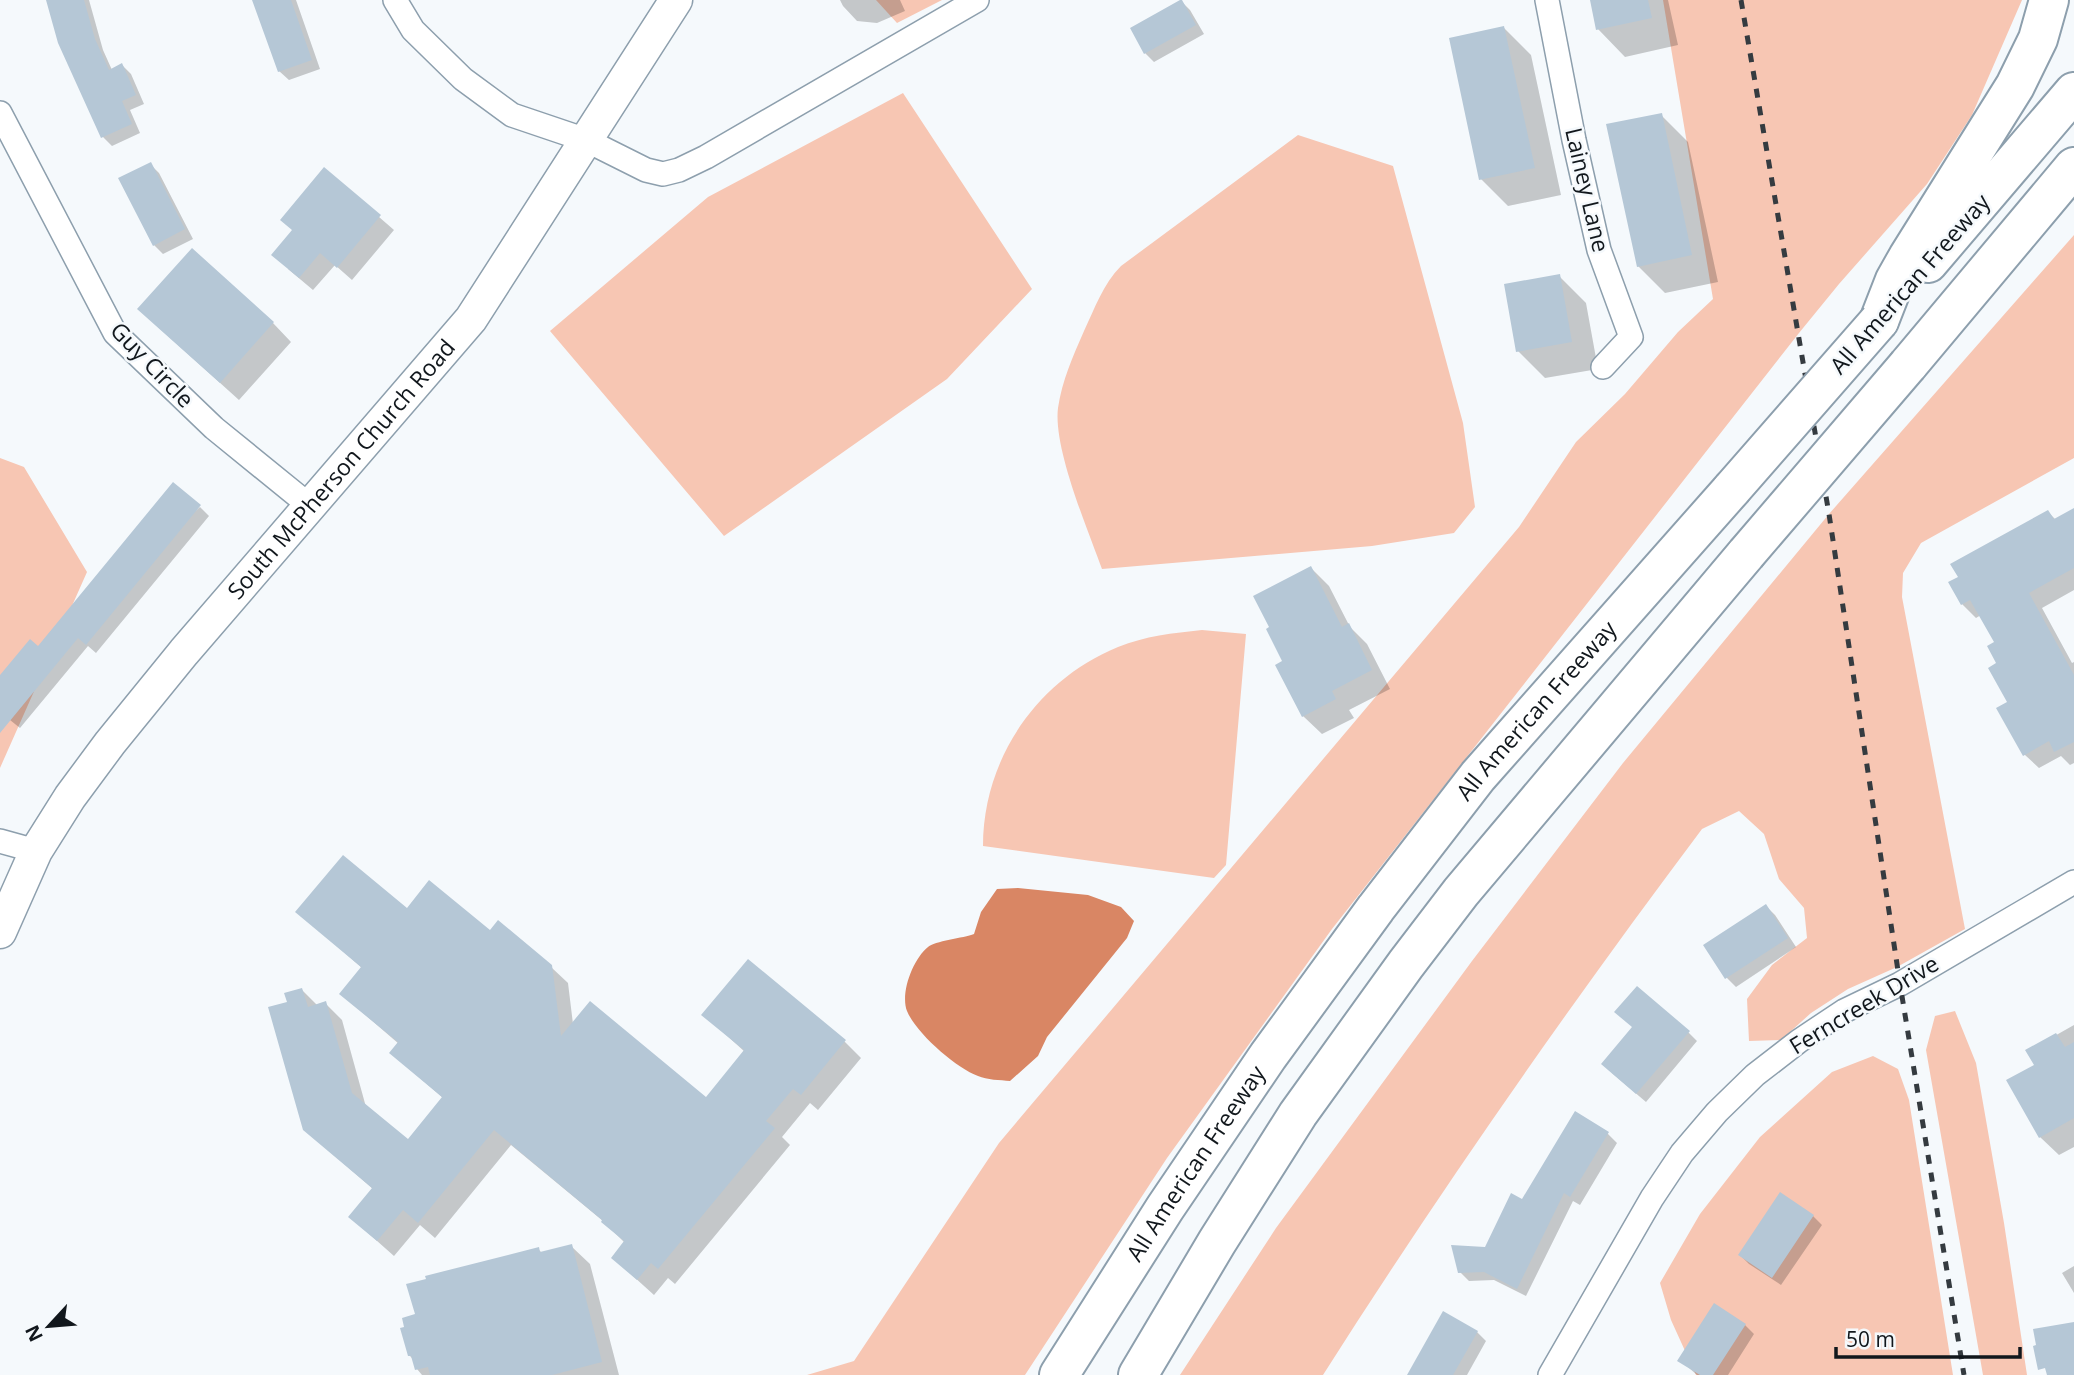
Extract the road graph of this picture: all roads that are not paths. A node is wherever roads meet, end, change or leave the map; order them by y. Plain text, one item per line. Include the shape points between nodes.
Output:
1 (395, 0) edge
2 (676, 0) edge
3 (977, 0) edge
4 (1547, 0) edge
5 (2049, 0) edge
6 (2074, 92) edge
7 (0, 113) edge
8 (586, 139) junction
9 (2074, 167) edge
10 (1892, 298) junction
11 (1603, 367) dead end
12 (310, 506) junction
13 (0, 841) edge
14 (36, 851) junction
15 (2074, 882) edge
16 (0, 932) edge
17 (1059, 1375) edge
18 (1138, 1375) edge
19 (1550, 1375) edge

1 - 8 street via 420,37 463,79 512,115
2 - 8 main road, South McPherson Church Road
3 - 8 street via 679,170 663,174 646,170
4 - 11 street, Lainey Lane via 1599,250 1631,337
5 - 10 highway via 2038,39 2015,86
6 - 10 highway, All American Freeway
7 - 12 street, Guy Circle via 115,333 214,428
8 - 12 main road, South McPherson Church Road via 471,319
9 - 18 highway, bridge via 1461,892 1298,1114
10 - 17 highway, All American Freeway, bridge via 1732,489 1478,776 1376,908 1231,1111
12 - 14 main road, South McPherson Church Road via 110,743
13 - 14 street
14 - 16 main road, South McPherson Church Road
15 - 19 street, Ferncreek Drive via 1844,1012 1755,1075 1682,1153

